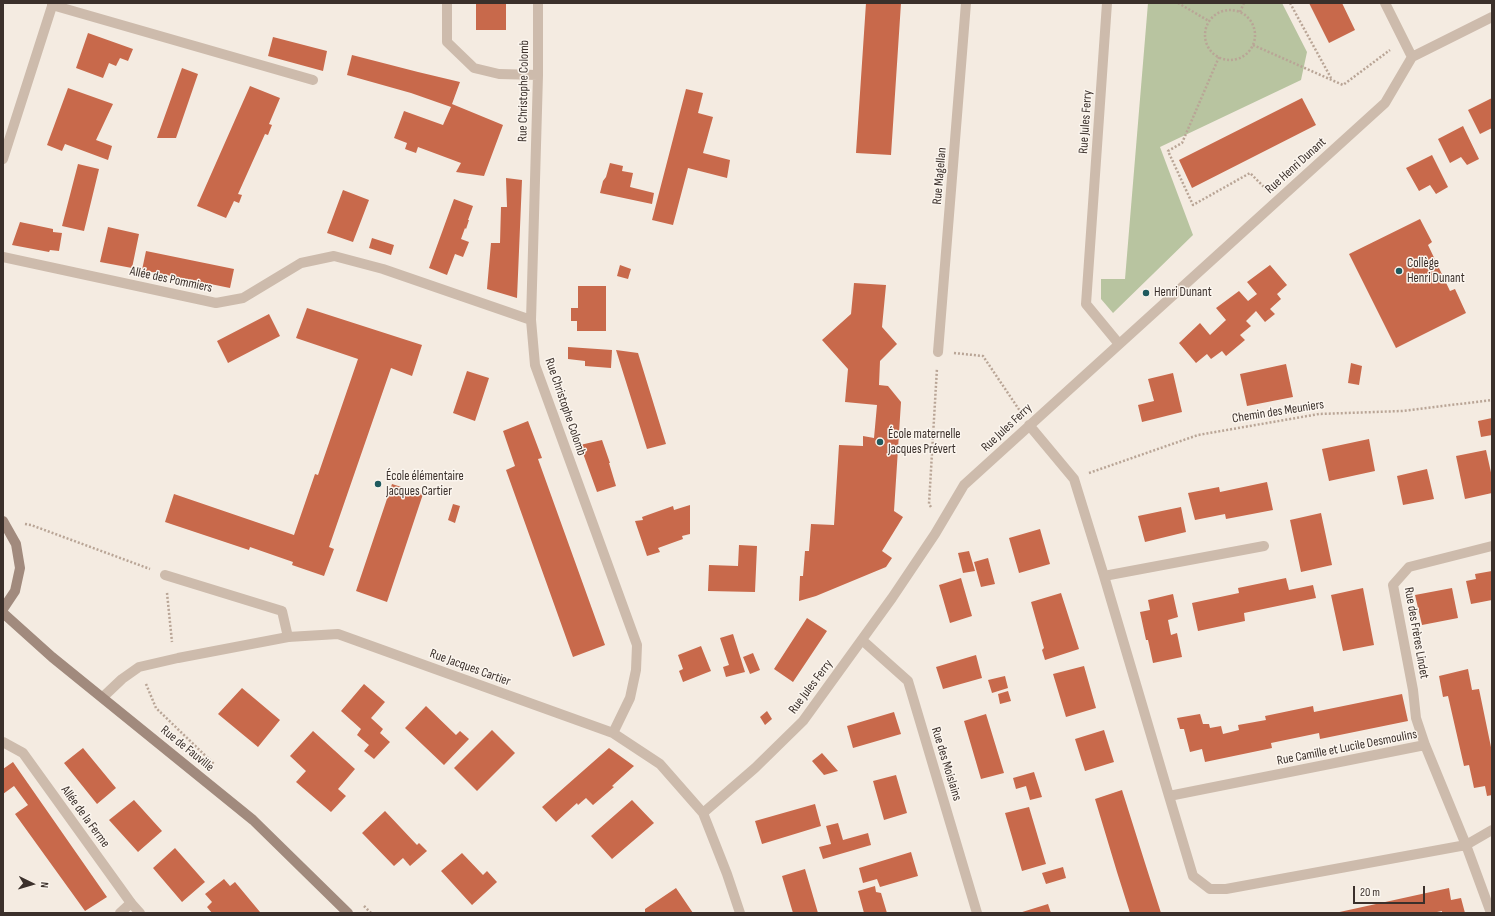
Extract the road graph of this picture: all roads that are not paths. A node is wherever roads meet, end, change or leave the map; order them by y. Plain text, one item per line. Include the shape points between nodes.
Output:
1 (447, 3) edge
2 (538, 3) edge
3 (966, 3) edge
4 (1108, 3) edge
5 (1385, 3) edge
6 (52, 4) edge
7 (1492, 17) edge
8 (1412, 57) junction
9 (538, 75) junction
10 (313, 80) dead end
11 (3, 158) edge
12 (3, 257) edge
13 (531, 320) junction
14 (1119, 344) junction
15 (938, 352) road end
16 (1029, 425) junction
17 (3, 521) edge
18 (1264, 546) dead end
19 (1492, 546) edge
20 (165, 575) road end
21 (1104, 576) junction
22 (3, 609) edge
23 (3, 613) edge
24 (288, 637) junction
25 (862, 640) junction
26 (103, 698) junction
27 (613, 732) junction
28 (3, 742) edge
29 (1424, 745) junction
30 (1169, 796) junction
31 (703, 813) junction
32 (1492, 830) edge
33 (1466, 845) junction
34 (131, 903) junction
35 (120, 913) edge
36 (140, 913) edge
37 (348, 913) edge
38 (740, 913) edge
39 (977, 913) edge
40 (1492, 913) edge

1 - 9 street via 447,42 474,68 499,74
2 - 9 street, Rue Christophe Colomb
3 - 15 street, Rue Magellan
4 - 14 street, Rue Jules Ferry via 1086,304
5 - 8 street
6 - 10 street
6 - 11 street
7 - 8 street
8 - 14 street, Rue Henri Dunant via 1385,103
9 - 13 street, Rue Christophe Colomb
12 - 13 street, Allée des Pommiers via 216,303 243,298 301,263 334,256 382,269
13 - 27 street, Rue Christophe Colomb via 535,365 637,645 636,670 630,698
14 - 16 street, Rue Jules Ferry
16 - 21 street via 1074,479
16 - 25 street, Rue Jules Ferry via 964,485
17 - 22 main road via 16,544 20,568 15,591
18 - 21 street
19 - 29 street, Rue des Frères Lindet via 1409,567 1392,585 1413,690 1416,718
20 - 24 street via 282,611
21 - 30 street
23 - 26 main road, Rue de Fauville
24 - 26 street, Rue Jacques Cartier via 139,667
24 - 27 street, Rue Jacques Cartier via 338,634
25 - 31 street, Rue Jules Ferry via 803,721 755,768
25 - 39 street, Rue des Moislains via 908,681
26 - 37 main road, Rue de Fauville via 254,820
27 - 31 street, Rue Jacques Cartier via 660,764
28 - 34 street, Allée de la Ferme via 23,753
29 - 30 street, Rue Camille et Lucile Desmoulins
29 - 33 street, Rue Camille et Lucile Desmoulins
30 - 33 street via 1193,876 1210,889 1226,890
31 - 38 street, Rue Jacques Cartier
32 - 33 street
33 - 40 street, Rue Camille et Lucile Desmoulins
34 - 35 street
34 - 36 street, Allée de la Ferme

